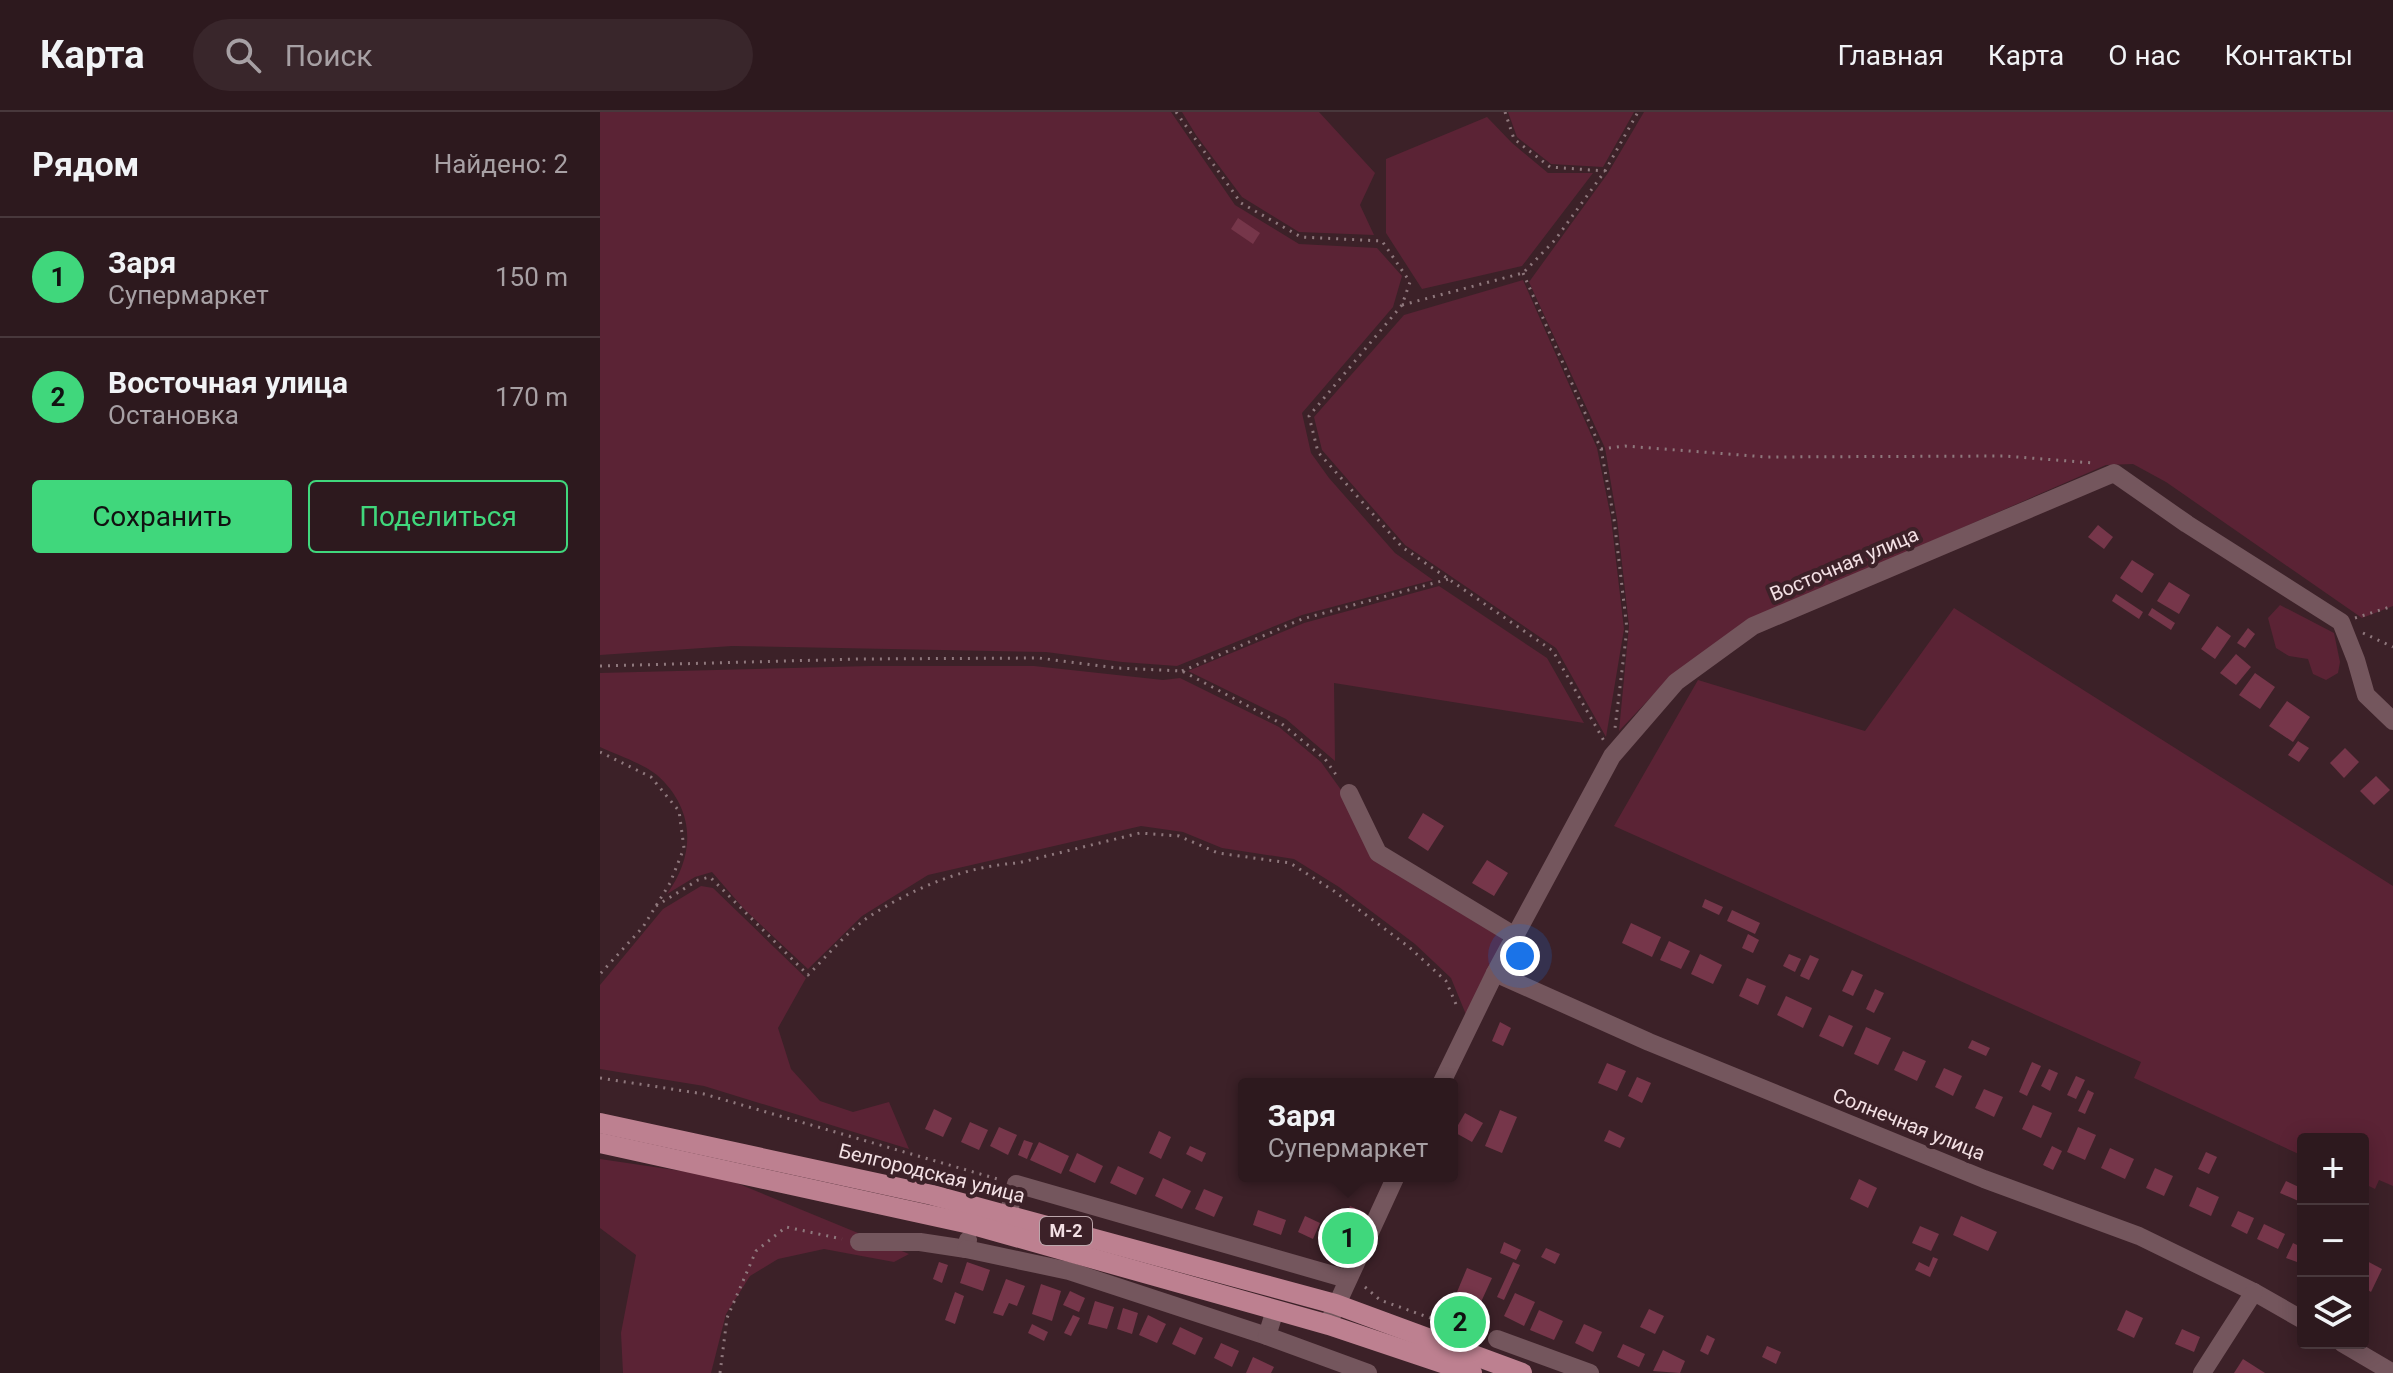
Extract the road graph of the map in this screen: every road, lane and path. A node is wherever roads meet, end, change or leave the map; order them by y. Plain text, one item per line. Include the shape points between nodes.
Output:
1 (1176, 112) edge
2 (1505, 112) edge
3 (1638, 112) edge
4 (1605, 171) junction
5 (1523, 273) junction
6 (1402, 305) junction
7 (1601, 449) junction
8 (2114, 473) junction
9 (1449, 579) junction
10 (2393, 606) edge
11 (2341, 622) junction
12 (2393, 647) edge
13 (600, 666) edge
14 (1182, 671) junction
15 (2393, 721) edge
16 (600, 752) edge
17 (1612, 756) junction
18 (1349, 793) joint
19 (656, 906) junction
20 (1515, 936) junction
21 (1495, 973) junction
22 (600, 974) edge
23 (1467, 1031) junction
24 (600, 1078) edge
25 (1444, 1078) edge
26 (600, 1123) edge
27 (600, 1143) edge
28 (1393, 1182) edge
29 (1016, 1184) junction
30 (1008, 1215) junction
31 (970, 1224) junction
32 (859, 1242) joint
33 (966, 1249) junction
34 (1347, 1279) junction
35 (2254, 1292) junction
36 (1335, 1304) junction
37 (1275, 1310) junction
38 (2297, 1317) edge
39 (1329, 1325) junction
40 (1267, 1336) junction
41 (1497, 1339) joint
42 (2352, 1349) edge
43 (720, 1373) edge
44 (1368, 1373) edge
45 (1472, 1373) edge
46 (1522, 1373) edge
47 (1590, 1373) edge
48 (2202, 1373) edge
49 (2393, 1373) edge

1 - 6 path via 1241,203 1301,237 1382,241 1410,282
2 - 4 path via 1514,139 1550,167
3 - 4 path
4 - 5 path via 1555,240
5 - 6 path
5 - 7 path
6 - 9 path via 1309,416 1318,452 1402,547
7 - 8 path via 1625,446 1766,457 2005,456 2088,461
7 - 17 path via 1627,629
8 - 11 street
8 - 17 street, Восточная улица via 1753,626 1676,682
9 - 14 path via 1302,619
9 - 17 path via 1553,651
10 - 11 path
11 - 12 path
11 - 15 street via 2366,695
13 - 14 path via 1039,658
14 - 18 path via 1282,724 1325,759
16 - 19 path via 651,777 679,811 684,848
17 - 20 street, Восточная улица
18 - 20 street via 1378,853
19 - 22 path
19 - 23 path via 710,877 808,975 865,919 931,883 1140,833 1179,836 1218,853 1290,863 1334,891 1446,981
20 - 21 street, Восточная улица
21 - 23 street, Восточная улица
21 - 35 street, Солнечная улица via 1984,1179 2139,1236
23 - 25 street, Восточная улица
24 - 29 path via 704,1094
26 - 30 main road, Белгородская улица / М-2
27 - 31 main road, Белгородская улица / М-2
28 - 34 street
29 - 30 street
29 - 34 street
30 - 36 main road, Белгородская улица / М-2
31 - 33 street
31 - 37 main road, Белгородская улица / М-2
32 - 33 street
32 - 43 path via 786,1227 756,1251 727,1318
33 - 40 street via 1069,1271
34 - 36 street
34 - 41 path via 1371,1289 1380,1300
35 - 38 street, Солнечная улица
35 - 48 street
36 - 39 street
36 - 46 main road, Белгородская улица / М-2
37 - 39 main road, Белгородская улица / М-2
37 - 40 street
39 - 45 main road, Белгородская улица / М-2
40 - 44 street
41 - 47 street
42 - 49 street

